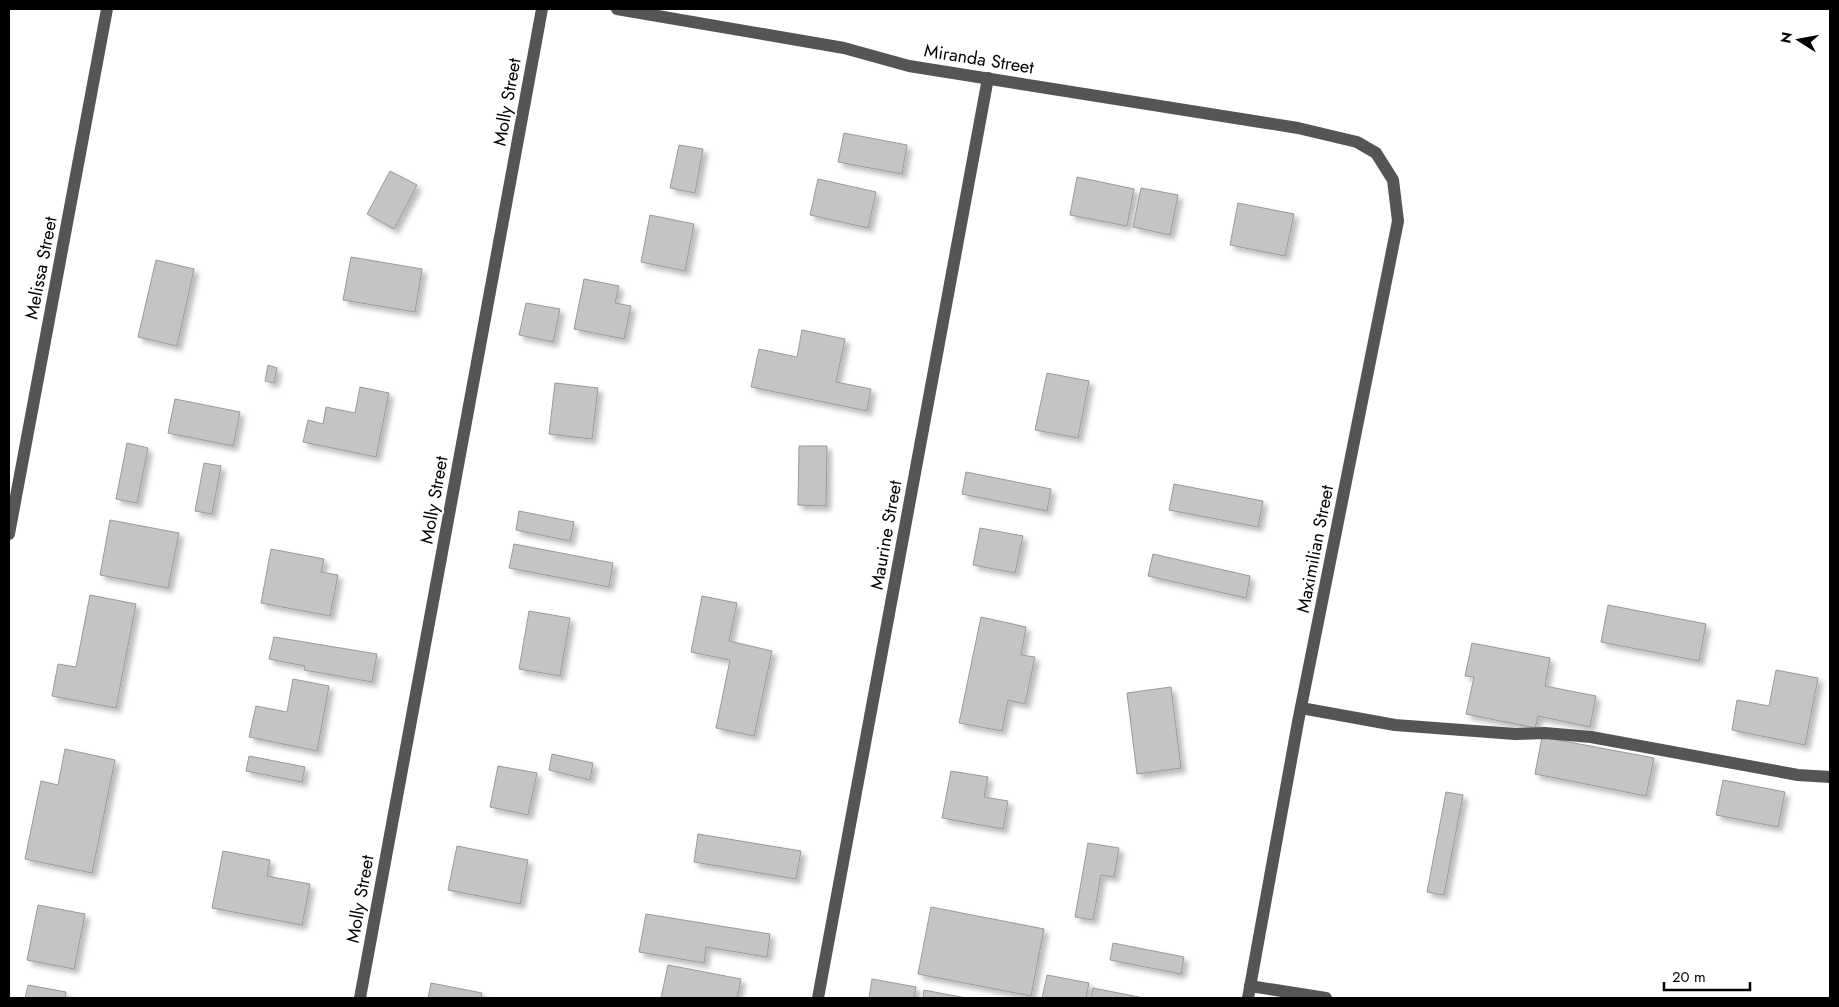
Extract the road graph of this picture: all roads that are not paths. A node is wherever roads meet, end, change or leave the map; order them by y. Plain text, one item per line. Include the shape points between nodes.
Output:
1 (107, 9) edge
2 (542, 9) edge
3 (617, 9) edge
4 (988, 78) junction
5 (1336, 136) joint
6 (9, 534) edge
7 (1301, 708) junction
8 (1830, 777) edge
9 (1249, 992) edge
10 (360, 998) edge
11 (818, 998) edge
12 (1326, 998) edge

1 - 6 street, Melissa Street
2 - 10 street, Molly Street
3 - 4 street, Miranda Street via 844,48 909,66
4 - 5 street, Miranda Street
4 - 11 street, Maurine Street
5 - 7 street, Maximilian Street via 1357,142 1376,153 1393,180 1398,221
7 - 8 street via 1395,725 1591,737 1798,775
7 - 9 street, Maximilian Street
9 - 12 street

